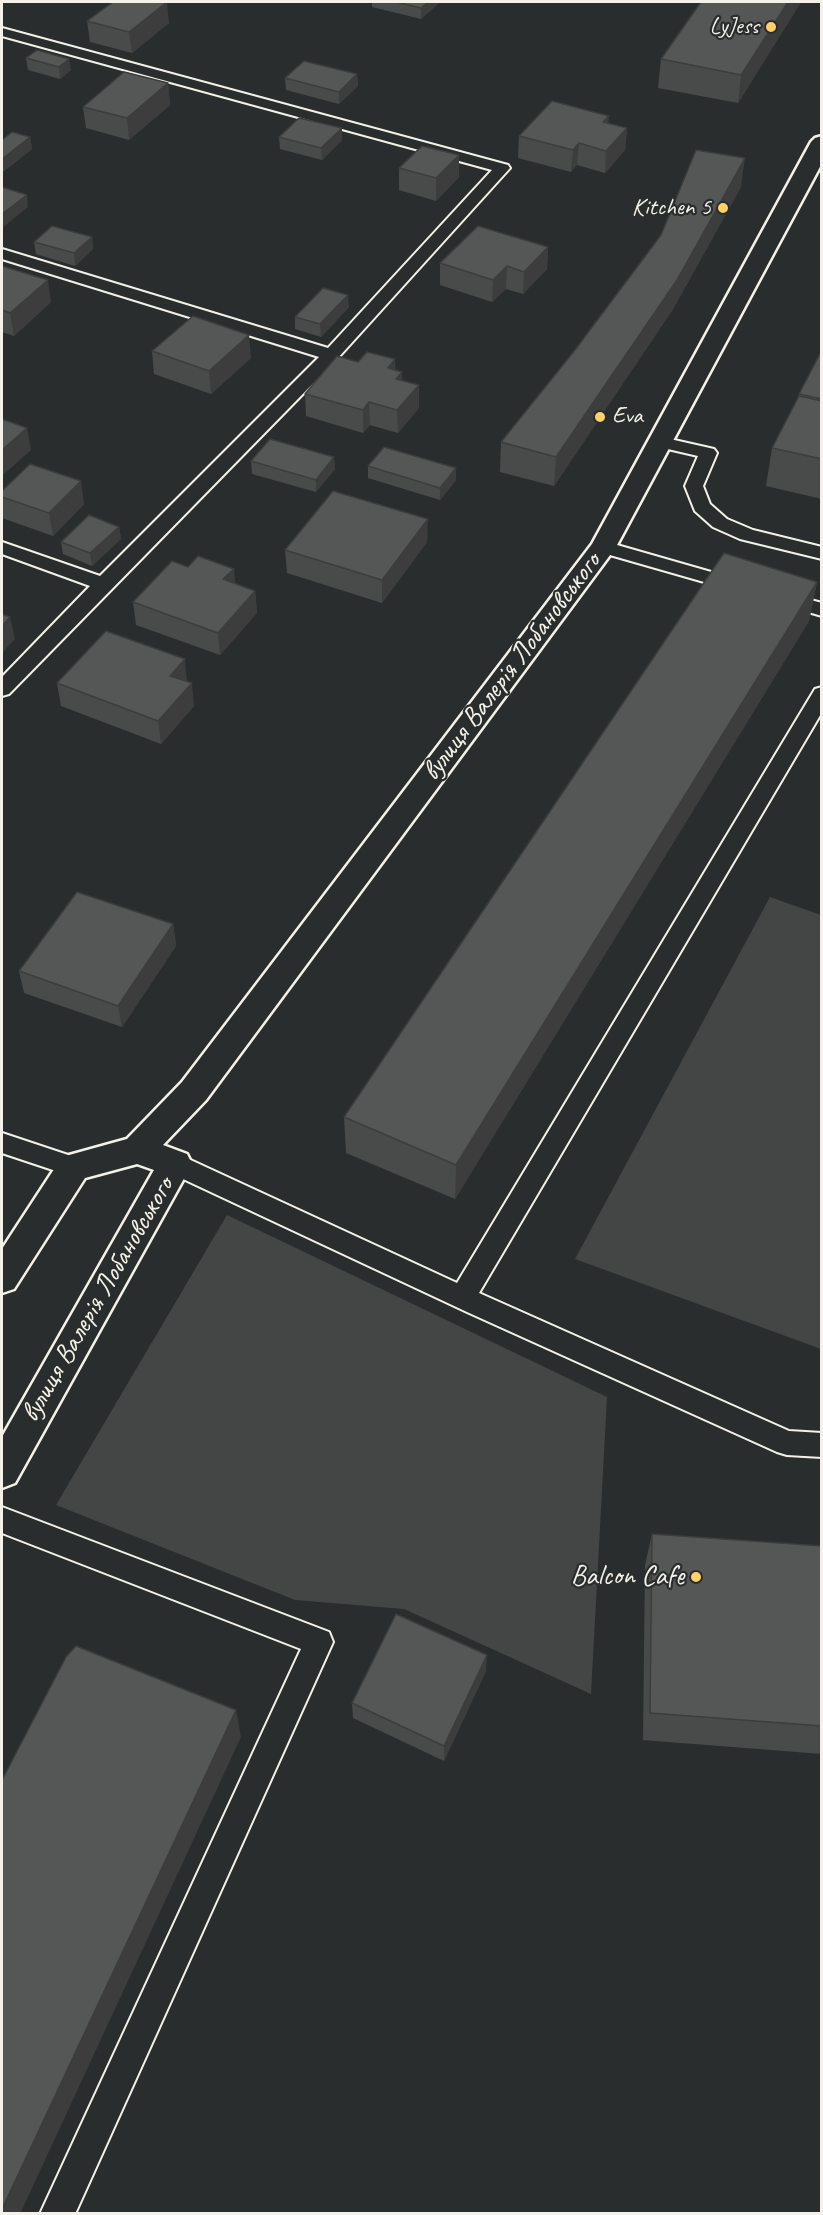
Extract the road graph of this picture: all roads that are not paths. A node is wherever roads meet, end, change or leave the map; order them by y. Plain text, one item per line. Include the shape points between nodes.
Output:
1 (2, 32) edge
2 (822, 142) edge
3 (2, 254) edge
4 (331, 355) junction
5 (661, 442) junction
6 (603, 547) junction
7 (2, 548) edge
8 (822, 553) edge
9 (103, 584) junction
10 (822, 610) edge
11 (2, 689) edge
12 (822, 694) edge
13 (2, 1143) edge
14 (138, 1150) junction
15 (175, 1164) junction
16 (74, 1167) junction
17 (2, 1278) edge
18 (464, 1298) junction
19 (822, 1445) edge
20 (2, 1471) edge
21 (2, 1520) edge
22 (57, 2214) edge

1 - 4 lane via 502,168
2 - 5 street, вулиця Валерія Лобановського
3 - 4 lane
4 - 9 lane
5 - 6 street, вулиця Валерія Лобановського
5 - 8 lane via 708,453 694,486 702,507 720,523 747,535
6 - 10 lane
6 - 14 street, вулиця Валерія Лобановського via 194,1091
7 - 9 lane
9 - 11 lane
12 - 18 lane
13 - 16 lane
14 - 15 street, вулиця Валерія Лобановського
14 - 16 street, вулиця Валерія Лобановського
15 - 18 lane
15 - 20 street, вулиця Валерія Лобановського
16 - 17 street
18 - 19 lane via 787,1443
21 - 22 lane via 319,1642

